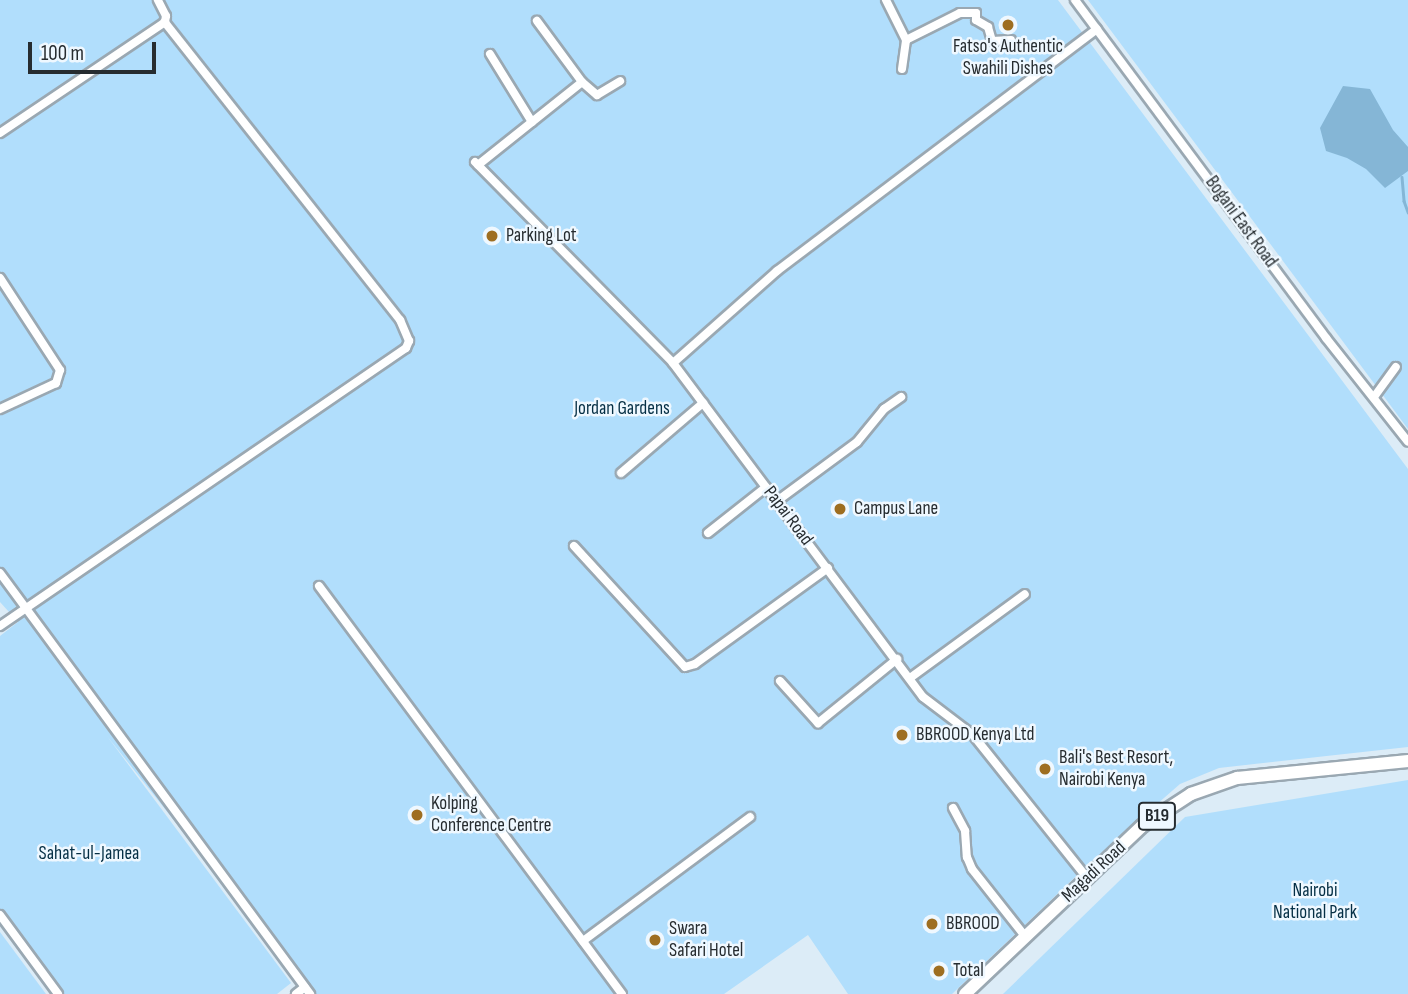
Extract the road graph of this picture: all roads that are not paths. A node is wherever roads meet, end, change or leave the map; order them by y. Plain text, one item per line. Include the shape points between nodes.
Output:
1 (158, 0) edge
2 (886, 0) edge
3 (1075, 0) edge
4 (537, 21) dead end
5 (165, 22) junction
6 (1097, 29) junction
7 (906, 40) junction
8 (1011, 40) dead end
9 (490, 54) dead end
10 (902, 69) dead end
11 (621, 81) dead end
12 (582, 82) junction
13 (532, 122) junction
14 (0, 133) edge
15 (0, 278) edge
16 (673, 363) junction
17 (1396, 366) dead end
18 (901, 397) dead end
19 (1374, 397) junction
20 (703, 403) junction
21 (0, 409) edge
22 (1408, 442) edge
23 (621, 474) dead end
24 (766, 487) junction
25 (777, 501) junction
26 (708, 533) dead end
27 (575, 547) dead end
28 (828, 568) junction
29 (0, 573) edge
30 (319, 586) dead end
31 (1025, 594) dead end
32 (24, 609) junction
33 (0, 626) edge
34 (897, 659) junction
35 (910, 678) junction
36 (780, 681) dead end
37 (1408, 761) edge
38 (953, 808) dead end
39 (750, 817) dead end
40 (1088, 880) junction
41 (0, 915) edge
42 (1025, 936) junction
43 (583, 941) junction
44 (307, 991) edge
45 (58, 994) edge
46 (296, 994) edge
47 (622, 994) edge
48 (965, 994) edge

1 - 5 street
2 - 7 street
3 - 6 street, Bogani East Road
4 - 12 street
5 - 14 street
5 - 32 street via 400,320 409,341
6 - 16 street via 776,271
6 - 19 street, Bogani East Road
7 - 8 street via 960,13 976,13 992,41
7 - 10 street
9 - 13 street
11 - 12 street via 599,95
12 - 13 street
13 - 16 street, Papai Road via 477,163
15 - 21 street via 60,370 55,383
16 - 20 street, Papai Road
17 - 19 street
18 - 25 street via 884,409 857,442
19 - 22 street, Bogani East Road
20 - 23 street
20 - 24 street, Papai Road
24 - 25 street, Papai Road
24 - 26 street
25 - 28 street, Papai Road
27 - 28 street via 685,667
28 - 34 street, Papai Road
29 - 32 street
30 - 43 street
31 - 35 street
32 - 33 street
32 - 44 street
34 - 35 street, Papai Road
34 - 36 street via 818,723
35 - 40 street, Papai Road via 930,703 973,735
37 - 40 highway, Magadi Road / B19 via 1220,782 1160,814
38 - 42 street via 965,831 972,869
39 - 43 street
40 - 42 highway, Magadi Road / B19
41 - 45 street
42 - 48 highway, Magadi Road / B19
43 - 47 street
44 - 46 street

